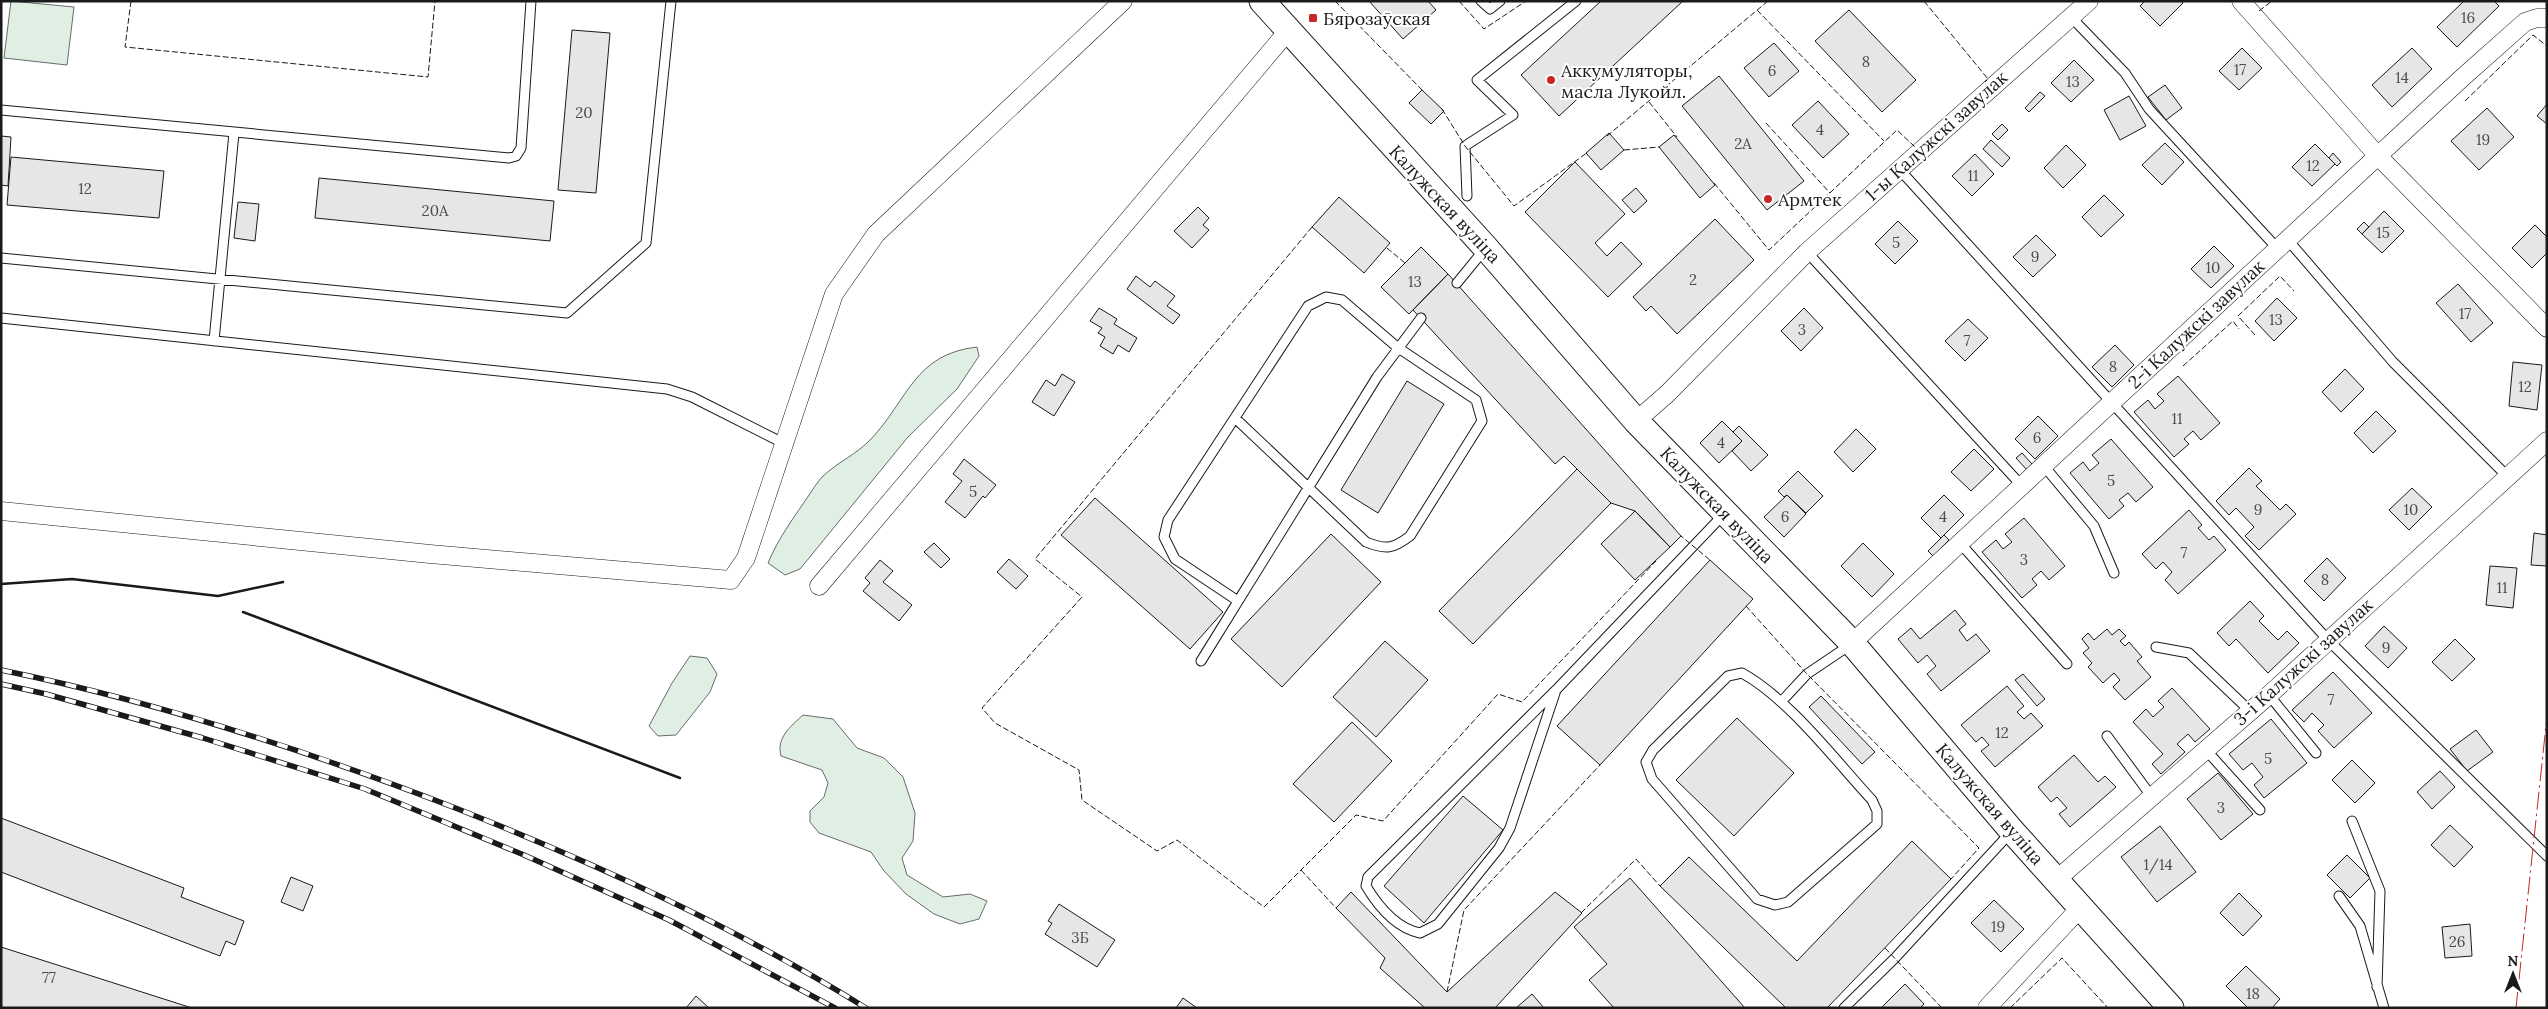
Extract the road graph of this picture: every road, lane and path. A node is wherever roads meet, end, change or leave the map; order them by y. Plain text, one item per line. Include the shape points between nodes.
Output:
1 (531, 1) edge
2 (671, 1) edge
3 (1123, 1) edge
4 (1262, 1) edge
5 (1481, 1) edge
6 (1500, 1) edge
7 (1576, 1) edge
8 (2089, 1) edge
9 (2241, 1) edge
10 (2071, 17) junction
11 (2547, 18) edge
12 (1288, 31) junction
13 (1, 110) edge
14 (234, 133) junction
15 (2377, 155) junction
16 (1898, 169) junction
17 (1466, 196) dead end
18 (2282, 243) junction
19 (1486, 248) junction
20 (1807, 252) junction
21 (1, 258) edge
22 (220, 278) junction
23 (1457, 283) dead end
24 (1, 318) edge
25 (1420, 318) dead end
26 (2547, 328) edge
27 (214, 341) junction
28 (1398, 347) junction
29 (2111, 404) junction
30 (1235, 418) junction
31 (1636, 422) junction
32 (2547, 441) edge
33 (784, 442) junction
34 (2044, 466) junction
35 (2507, 476) junction
36 (2022, 486) junction
37 (1309, 488) junction
38 (1, 510) edge
39 (1724, 514) junction
40 (1960, 543) junction
41 (2114, 573) dead end
42 (819, 586) dead end
43 (1238, 601) junction
44 (2328, 640) junction
45 (1852, 643) junction
46 (2156, 646) dead end
47 (1201, 661) dead end
48 (2067, 664) dead end
49 (1556, 690) junction
50 (2269, 695) junction
51 (1782, 702) junction
52 (2250, 711) junction
53 (2107, 736) dead end
54 (2206, 750) junction
55 (2316, 753) dead end
56 (2152, 797) junction
57 (2260, 810) dead end
58 (2352, 821) dead end
59 (2012, 831) junction
60 (2547, 856) edge
61 (2056, 880) junction
62 (2339, 896) dead end
63 (2081, 908) junction
64 (2377, 987) junction
65 (2168, 1007) edge
66 (1844, 1008) edge
67 (1987, 1008) edge
68 (2384, 1008) edge

1 - 14 lane via 521,148 516,156 509,158
2 - 22 lane via 646,243 567,312
3 - 33 street via 876,234 834,294
4 - 12 street, Калужская вуліца
5 - 6 lane via 1490,8
7 - 17 lane via 1477,80 1513,115 1465,146
8 - 10 street, 1-ы Калужскі завулак
9 - 15 street
10 - 16 street, 1-ы Калужскі завулак
10 - 18 lane via 2125,73 2149,109
11 - 15 street, 2-і Калужскі завулак via 2524,22
12 - 19 street, Калужская вуліца
12 - 42 street
13 - 14 lane
14 - 22 lane
15 - 18 street, 2-і Калужскі завулак
15 - 26 street
16 - 20 street, 1-ы Калужскі завулак
16 - 29 lane
18 - 29 street, 2-і Калужскі завулак
18 - 35 lane via 2393,362
19 - 23 lane
19 - 31 street, Калужская вуліца
20 - 31 street, 1-ы Калужскі завулак
20 - 36 lane
21 - 22 lane
22 - 27 lane
24 - 27 lane
25 - 28 lane
27 - 33 lane via 667,390 692,397
28 - 30 lane via 1342,300 1326,297 1308,306
28 - 37 lane
28 - 37 lane via 1476,400 1482,422 1410,536 1399,544 1382,548 1366,542
29 - 34 street, 2-і Калужскі завулак
29 - 44 lane
30 - 37 lane
30 - 43 lane via 1168,520 1164,537 1176,559
31 - 39 street, Калужская вуліца
32 - 35 street, 3-і Калужскі завулак
33 - 38 street via 746,558 731,580 430,554
34 - 36 street, 2-і Калужскі завулак
34 - 41 lane via 2094,526
35 - 44 street, 3-і Калужскі завулак
36 - 40 street, 2-і Калужскі завулак
37 - 43 lane
39 - 45 street, Калужская вуліца
39 - 49 lane
40 - 45 street, 2-і Калужскі завулак
40 - 48 lane
43 - 47 lane
44 - 50 street, 3-і Калужскі завулак
44 - 60 lane
45 - 51 lane via 1808,674
45 - 59 street, Калужская вуліца
46 - 52 lane via 2189,653
49 - 49 lane via 1368,877 1366,886 1373,898 1405,930 1420,933 1438,924 1499,848 1510,828
50 - 52 street, 3-і Калужскі завулак
50 - 55 lane
51 - 51 lane via 1742,673 1728,676 1653,750 1646,762 1652,779 1757,899 1775,905 1788,902 1877,824 1877,811 1872,800
52 - 54 street, 3-і Калужскі завулак
53 - 56 lane
54 - 56 street, 3-і Калужскі завулак
54 - 57 lane
56 - 61 street, 3-і Калужскі завулак
58 - 64 lane via 2380,891
59 - 61 street, Калужская вуліца
59 - 66 lane via 1895,958
61 - 63 street, Калужская вуліца
62 - 64 lane via 2360,926
63 - 65 street, Калужская вуліца
63 - 67 street
64 - 68 lane

